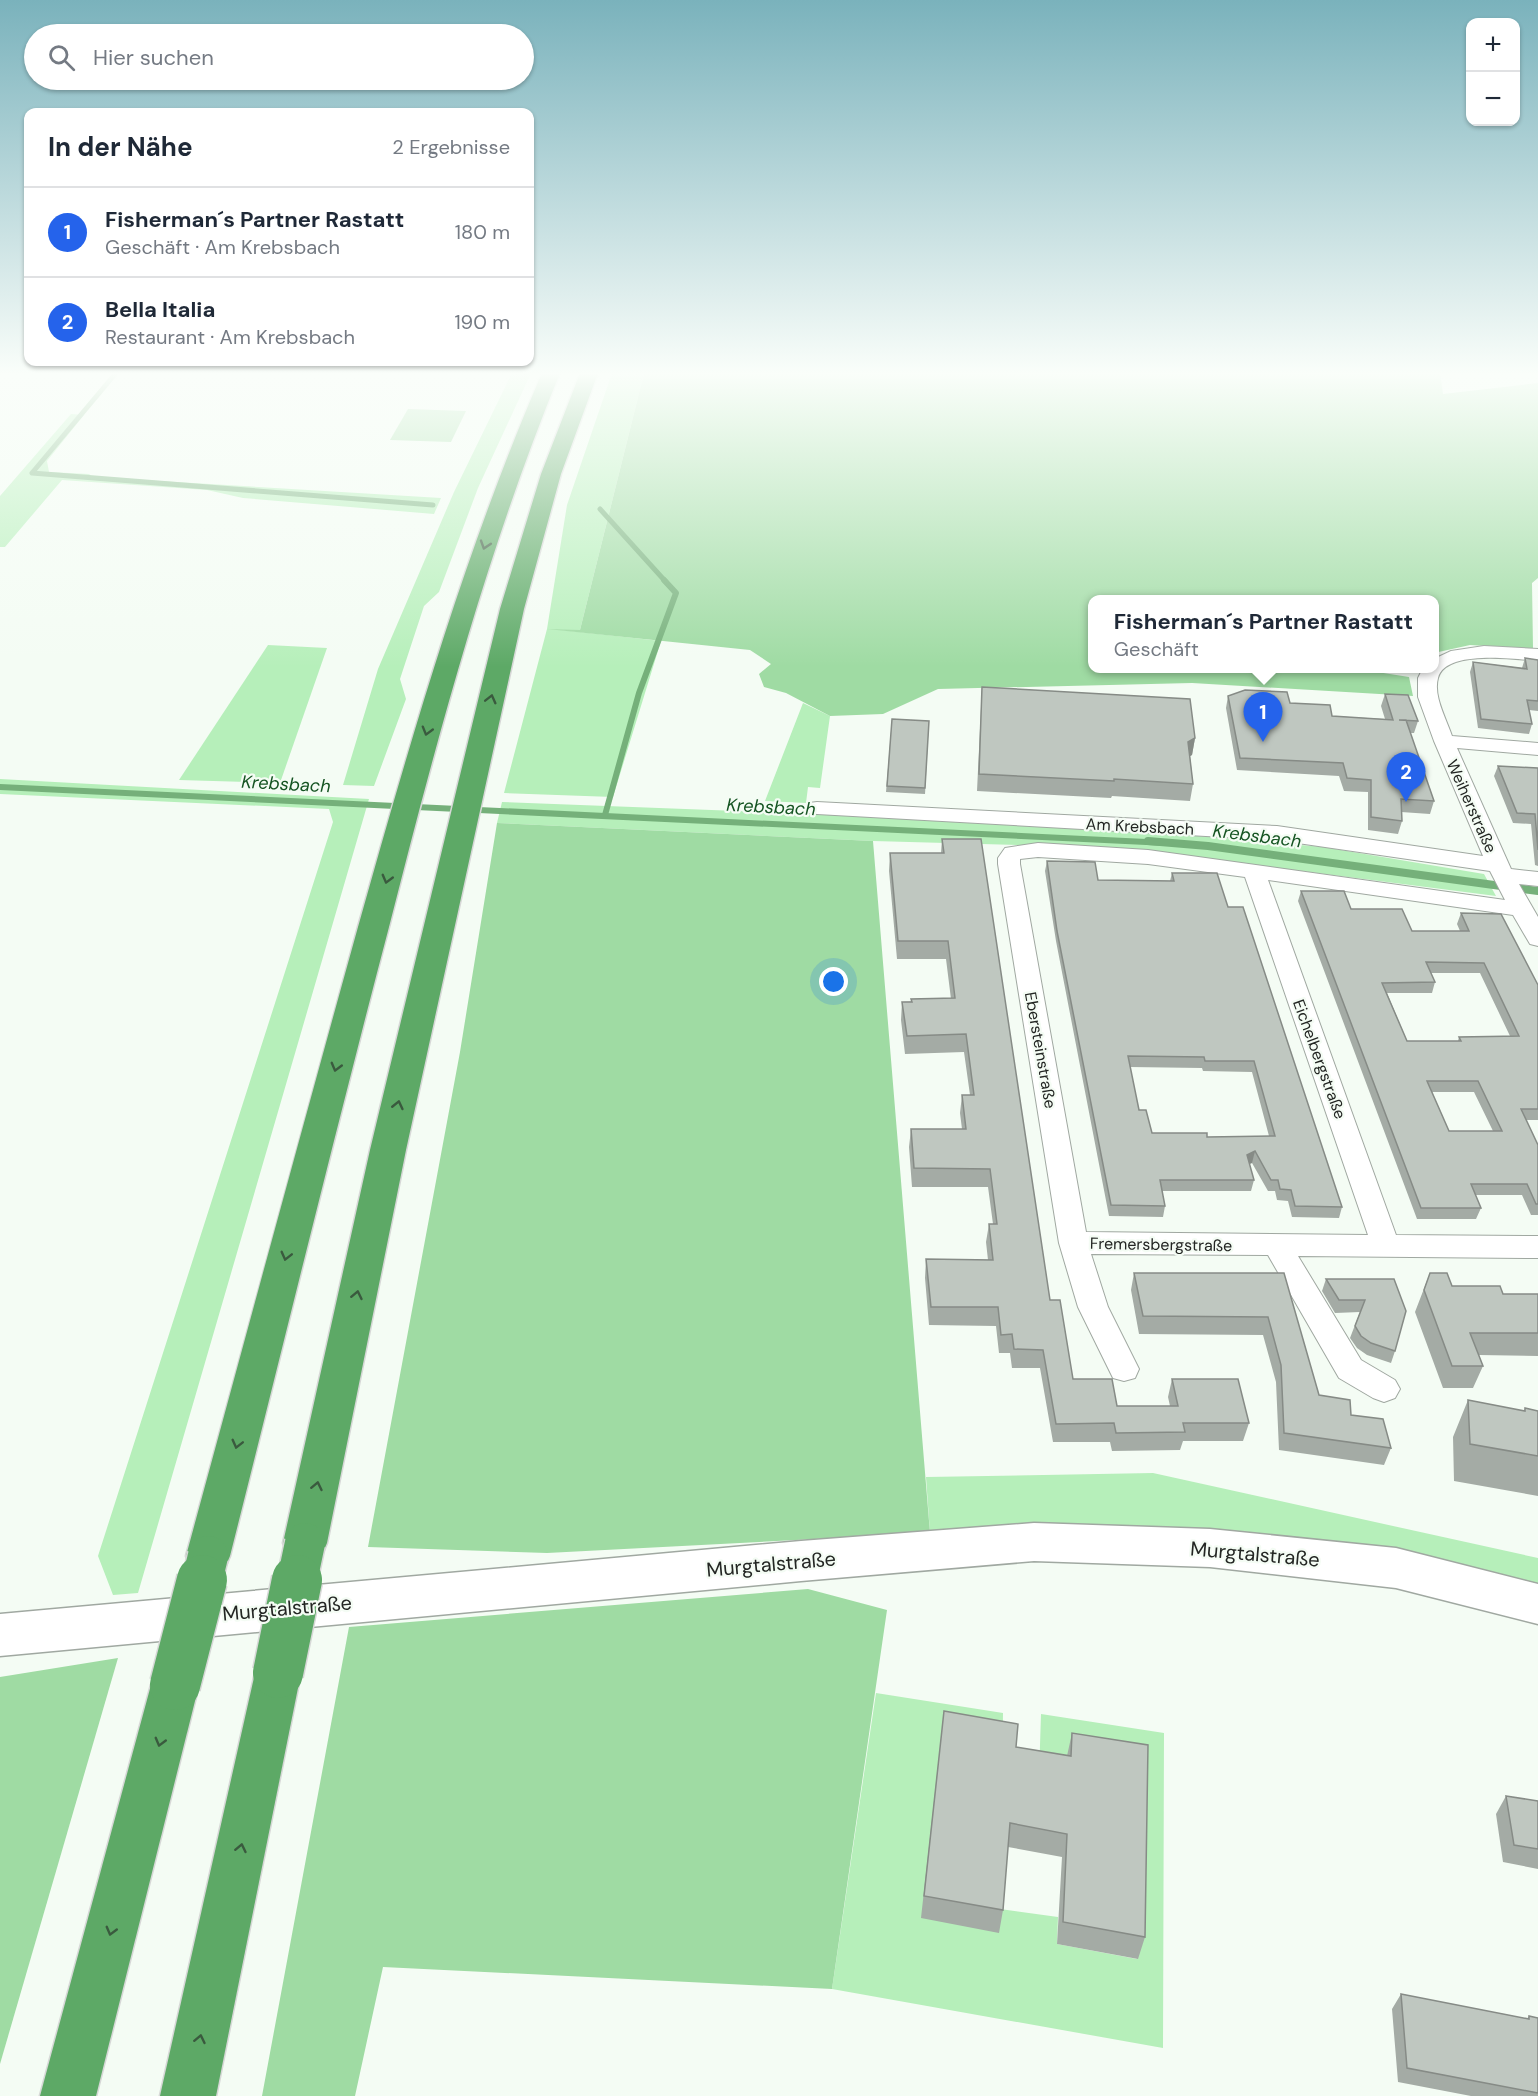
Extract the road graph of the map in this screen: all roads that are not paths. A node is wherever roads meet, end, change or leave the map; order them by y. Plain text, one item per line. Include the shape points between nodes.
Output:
1 (509, 471) edge
2 (552, 471) edge
3 (1538, 655) edge
4 (1439, 665) edge
5 (1431, 673) edge
6 (1444, 741) junction
7 (1538, 749) edge
8 (817, 808) dead end
9 (1254, 872) junction
10 (1538, 879) edge
11 (1508, 884) junction
12 (1538, 939) edge
13 (1074, 1243) junction
14 (1277, 1245) junction
15 (1386, 1246) junction
16 (1538, 1247) edge
17 (1124, 1369) dead end
18 (1384, 1389) dead end
19 (1538, 1604) edge
20 (0, 1635) edge
21 (68, 2096) edge
22 (188, 2096) edge

1 -> 21 highway, bridge via 415,774
22 -> 2 highway, bridge via 460,823 512,609
3 - 4 street, Weiherstraße via 1486,652 1456,656
5 - 6 street, Weiherstraße via 1428,697
6 - 7 street
6 - 11 street, Weiherstraße
8 - 11 street, Am Krebsbach via 1277,833
9 - 11 street
9 - 13 street, Ebersteinstraße via 1114,854 1024,850 1009,858
9 - 15 street, Eichelbergstraße
10 - 11 street, Am Krebsbach
11 - 12 street, Weiherstraße
13 - 14 street, Fremersbergstraße
13 - 17 street, Fremersbergstraße via 1093,1307
14 - 15 street, Fremersbergstraße
14 - 18 street via 1350,1369
15 - 16 street, Fremersbergstraße
19 - 20 main road, Murgtalstraße via 1396,1568 1210,1548 1034,1542

